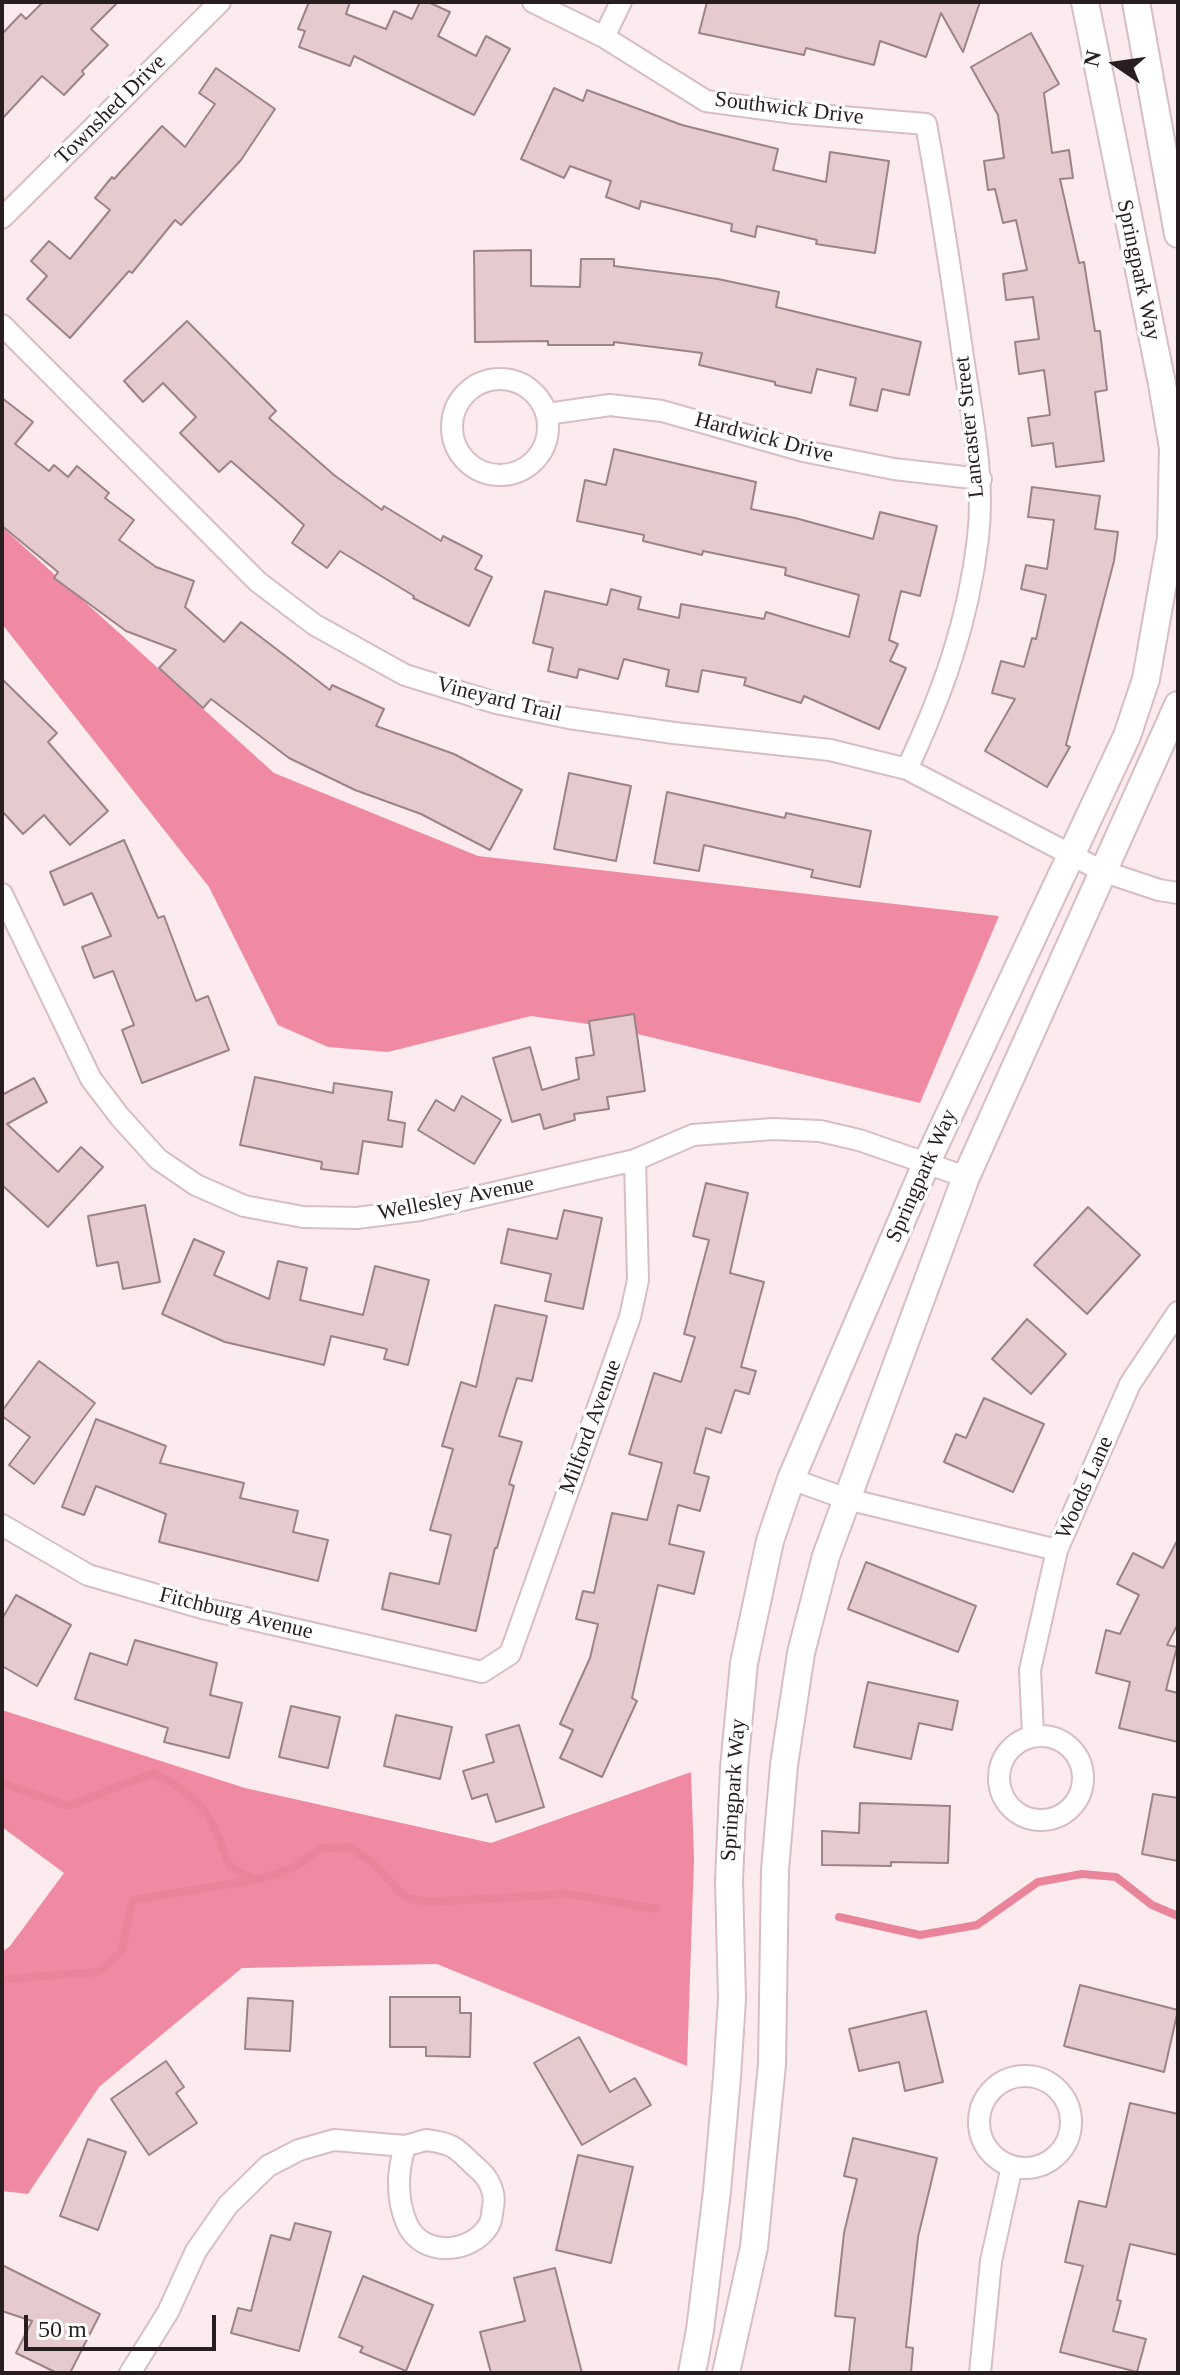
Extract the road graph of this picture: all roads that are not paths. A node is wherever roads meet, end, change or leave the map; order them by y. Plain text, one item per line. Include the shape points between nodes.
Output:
1 (220, 2) edge
2 (533, 2) edge
3 (621, 2) edge
4 (1085, 2) edge
5 (1136, 2) edge
6 (604, 37) junction
7 (926, 124) joint
8 (2, 218) edge
9 (1178, 234) edge
10 (2, 325) edge
11 (547, 414) junction
12 (981, 479) junction
13 (1178, 705) edge
14 (907, 769) junction
15 (1070, 856) junction
16 (1102, 871) junction
17 (1178, 893) edge
18 (2, 894) edge
19 (635, 1160) junction
20 (926, 1164) junction
21 (966, 1177) junction
22 (1178, 1312) edge
23 (791, 1479) junction
24 (847, 1499) junction
25 (2, 1525) edge
26 (1057, 1550) junction
27 (482, 1672) joint
28 (1033, 1735) junction
29 (405, 2146) junction
30 (1012, 2166) junction
31 (130, 2373) edge
32 (692, 2373) edge
33 (726, 2373) edge
34 (980, 2373) edge

1 - 8 street, Townshed Drive
2 - 6 street, Southwick Drive
3 - 6 street
4 - 15 street, Springpark Way via 1173,448 1171,538 1146,679 1127,736
5 - 9 street
6 - 7 street, Southwick Drive via 706,101
7 - 12 street, Lancaster Street
10 - 14 street, Vineyard Trail via 258,582 315,625 405,675 496,703 569,718 830,750
11 - 11 street via 548,437 538,459 519,473 496,477 474,469 457,452 451,429 456,406 470,388 492,378 516,380 536,393
11 - 12 street, Hardwick Drive via 610,405 662,411 803,451
12 - 14 street, Lancaster Street via 978,538 961,632 939,700
13 - 16 street, Springpark Way
14 - 15 street, Vineyard Trail
15 - 16 street, Vineyard Trail
15 - 20 street, Springpark Way
16 - 17 street, Vineyard Trail
16 - 21 street, Springpark Way
18 - 19 street, Wellesley Avenue via 91,1079 120,1117 158,1159 196,1185 244,1206 303,1217 373,1216
19 - 20 street, Wellesley Avenue via 693,1135 773,1129 820,1131
19 - 27 street, Milford Avenue via 638,1280 630,1317 510,1654
20 - 21 street, Wellesley Avenue
20 - 23 street, Springpark Way
21 - 24 street, Springpark Way
22 - 26 street, Woods Lane via 1130,1384
23 - 24 street, Woods Lane
23 - 32 street, Springpark Way via 770,1541 744,1663 729,1880 732,1999 727,2077 716,2206
24 - 26 street, Woods Lane
24 - 33 street, Springpark Way via 801,1653 784,1765 775,1870 772,2064 754,2247
25 - 27 street, Fitchburg Avenue via 88,1575 202,1608
26 - 28 street via 1030,1670
28 - 28 street via 1010,1747 998,1771 1002,1796 1015,1813 1035,1820 1055,1818 1073,1806 1082,1787 1082,1766 1072,1748 1054,1737
29 - 29 street via 397,2173 408,2227 426,2244 450,2249 473,2242 490,2224 494,2200 487,2176 450,2143 426,2140
29 - 31 street via 334,2140 268,2166 228,2205 196,2251 168,2312
30 - 30 street via 1033,2168 1051,2160 1065,2145 1071,2125 1068,2104 1056,2087 1038,2077 1017,2076 999,2083 985,2099 979,2119 982,2139 994,2156
30 - 34 street via 991,2261

